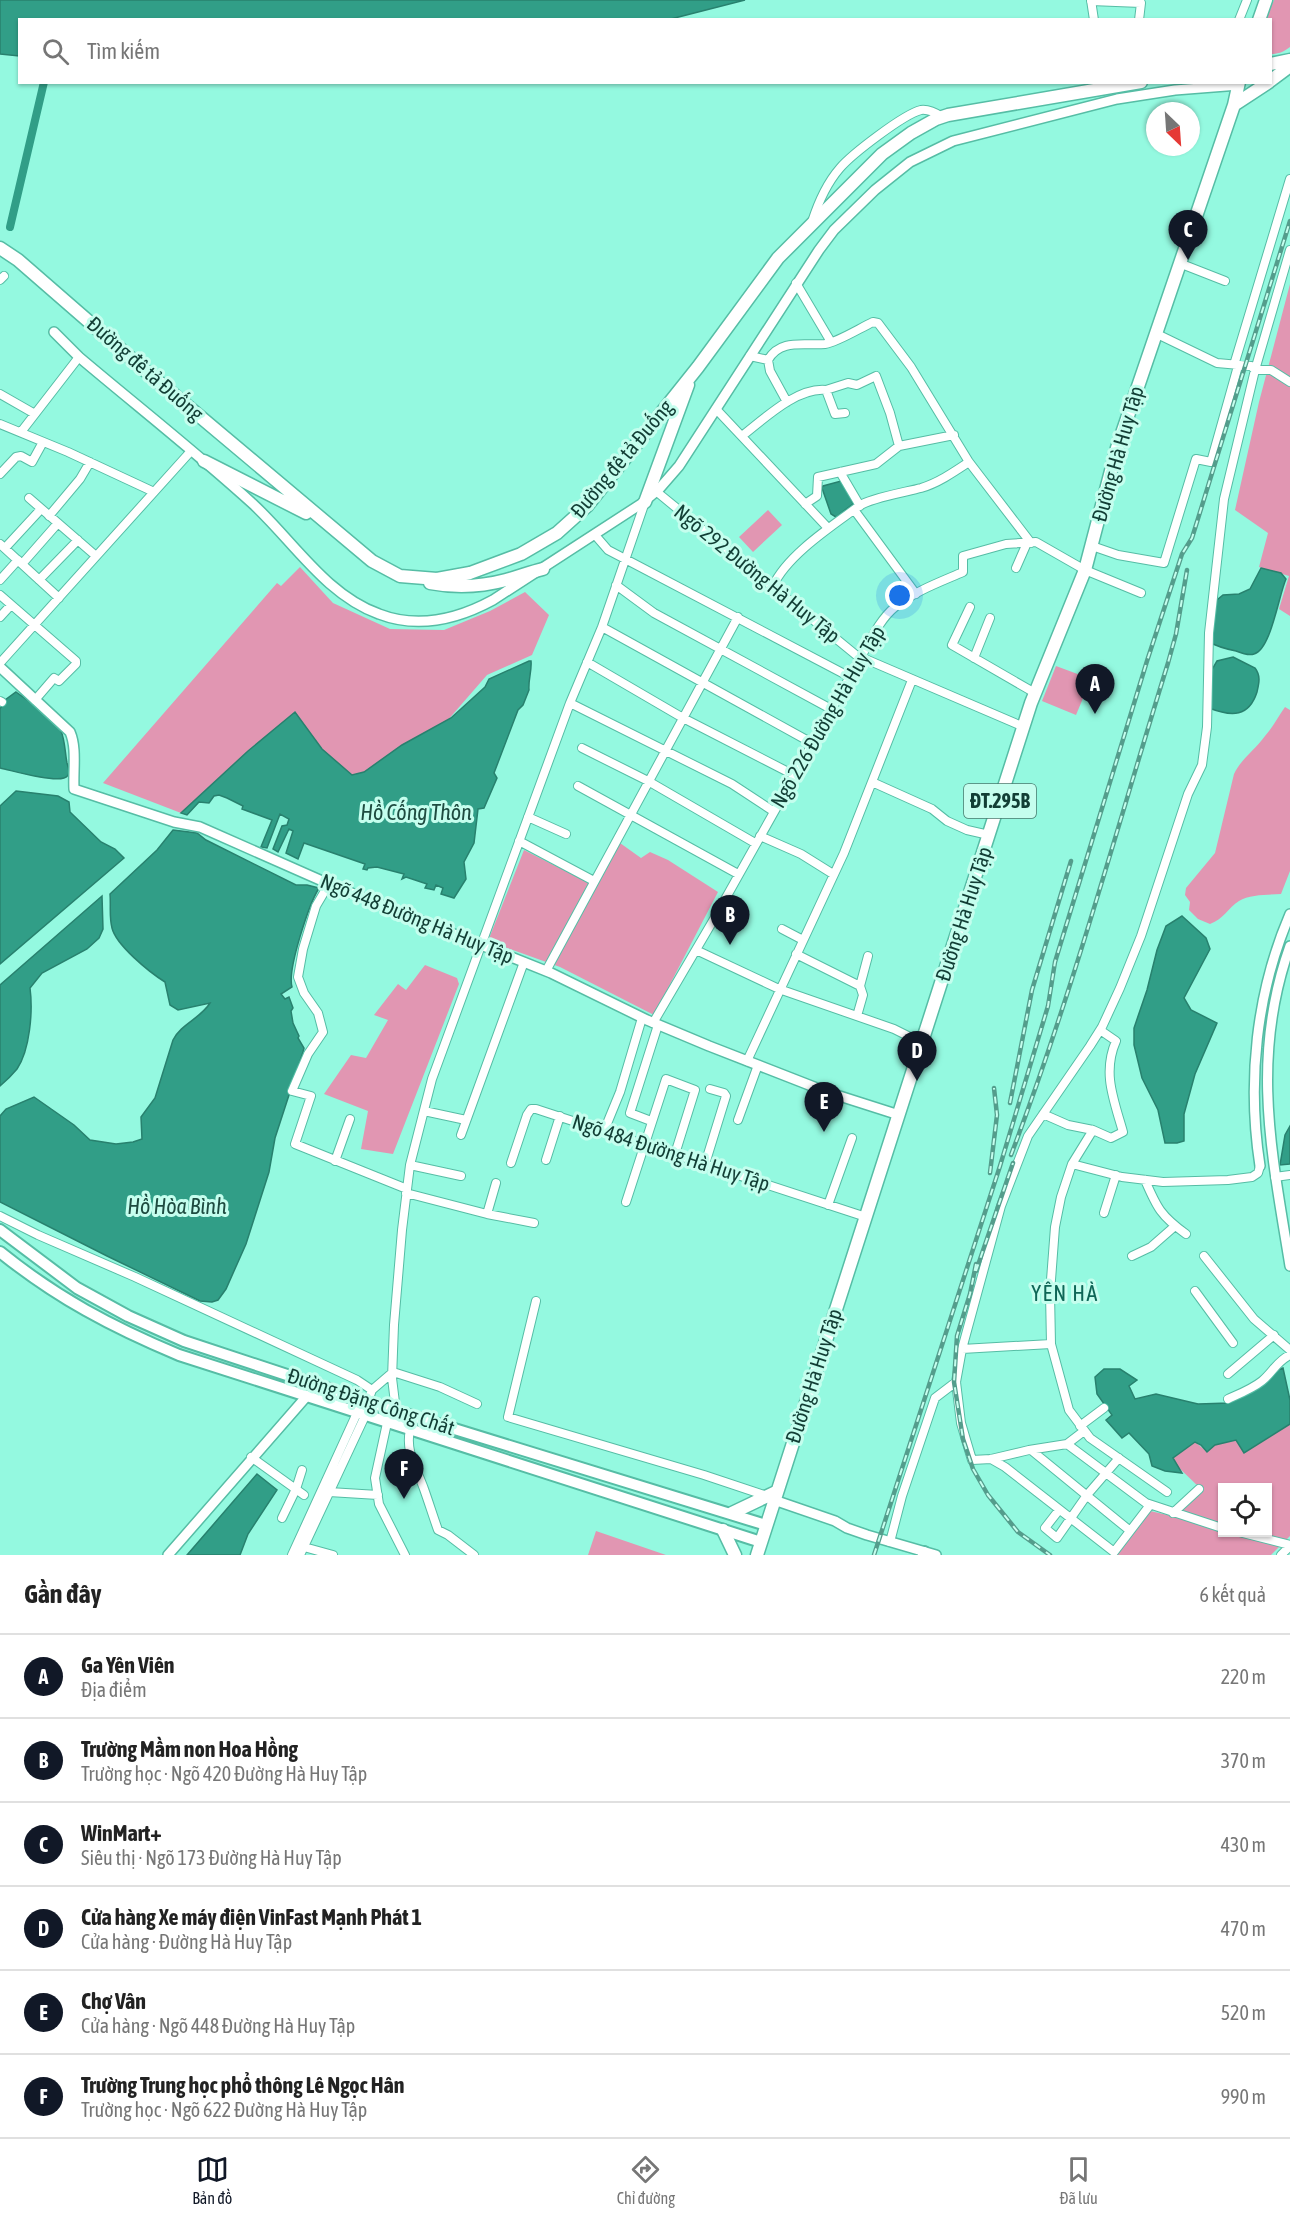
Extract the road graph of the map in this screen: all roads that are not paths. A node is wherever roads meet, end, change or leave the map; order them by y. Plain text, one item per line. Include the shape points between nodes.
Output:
1 (1247, 0) edge
2 (1266, 0) edge
3 (1091, 1) edge
4 (1105, 1) edge
5 (1142, 1) edge
6 (1094, 18) edge
7 (1139, 18) edge
8 (1240, 18) edge
9 (1260, 18) edge
10 (1290, 60) edge
11 (1272, 64) edge
12 (1290, 66) edge
13 (1272, 80) edge
14 (1129, 84) edge
15 (1239, 84) edge
16 (1267, 84) edge
17 (1234, 105) junction
18 (942, 117) junction
19 (1290, 178) edge
20 (811, 225) junction
21 (0, 248) edge
22 (1290, 250) edge
23 (1179, 263) junction
24 (1225, 281) dead end
25 (796, 283) junction
26 (54, 332) dead end
27 (1155, 333) junction
28 (831, 342) junction
29 (750, 356) junction
30 (79, 357) junction
31 (768, 360) junction
32 (1236, 366) junction
33 (1255, 370) junction
34 (691, 376) junction
35 (1290, 382) edge
36 (826, 390) junction
37 (0, 394) edge
38 (787, 402) junction
39 (716, 409) junction
40 (845, 413) dead end
41 (35, 414) junction
42 (0, 424) edge
43 (21, 432) junction
44 (954, 435) junction
45 (742, 436) junction
46 (43, 442) junction
47 (899, 446) junction
48 (191, 451) junction
49 (90, 462) junction
50 (204, 462) junction
51 (969, 462) junction
52 (840, 472) junction
53 (0, 474) edge
54 (154, 492) junction
55 (657, 492) junction
56 (29, 498) dead end
57 (645, 502) junction
58 (805, 504) junction
59 (857, 508) junction
60 (41, 509) junction
61 (49, 516) junction
62 (58, 523) junction
63 (326, 523) junction
64 (828, 528) junction
65 (594, 536) junction
66 (78, 540) junction
67 (1029, 543) junction
68 (2, 546) edge
69 (1092, 546) junction
70 (96, 556) junction
71 (626, 558) junction
72 (20, 562) junction
73 (1016, 567) dead end
74 (543, 569) junction
75 (1085, 570) junction
76 (400, 576) junction
77 (0, 580) edge
78 (39, 580) junction
79 (616, 585) junction
80 (773, 586) junction
81 (1141, 593) dead end
82 (916, 594) junction
83 (0, 595) edge
84 (58, 598) junction
85 (10, 605) junction
86 (970, 607) dead end
87 (0, 617) edge
88 (738, 617) junction
89 (990, 618) dead end
90 (33, 624) junction
91 (602, 627) junction
92 (719, 649) junction
93 (861, 657) junction
94 (974, 658) junction
95 (587, 662) junction
96 (0, 665) edge
97 (850, 676) junction
98 (912, 680) junction
99 (703, 682) junction
100 (1035, 693) junction
101 (35, 700) junction
102 (570, 703) junction
103 (831, 709) junction
104 (683, 718) junction
105 (1024, 727) junction
106 (812, 743) junction
107 (582, 748) dead end
108 (665, 750) junction
109 (794, 776) junction
110 (648, 781) junction
111 (872, 782) junction
112 (578, 786) dead end
113 (773, 811) junction
114 (630, 815) junction
115 (528, 817) junction
116 (566, 834) dead end
117 (989, 835) junction
118 (758, 839) junction
119 (519, 841) junction
120 (738, 874) junction
121 (833, 874) junction
122 (594, 881) junction
123 (329, 884) junction
124 (1290, 914) edge
125 (782, 928) dead end
126 (803, 940) junction
127 (480, 945) junction
128 (1290, 946) edge
129 (696, 950) junction
130 (796, 954) junction
131 (868, 956) dead end
132 (524, 962) junction
133 (546, 971) junction
134 (861, 986) junction
135 (779, 988) junction
136 (857, 1016) junction
137 (642, 1018) junction
138 (655, 1024) junction
139 (1100, 1030) junction
140 (922, 1043) junction
141 (747, 1060) junction
142 (758, 1065) junction
143 (1254, 1070) junction
144 (1267, 1071) junction
145 (710, 1089) dead end
146 (424, 1111) junction
147 (1043, 1114) junction
148 (899, 1115) junction
149 (560, 1116) junction
150 (350, 1119) dead end
151 (466, 1120) junction
152 (738, 1120) dead end
153 (651, 1121) junction
154 (1093, 1130) junction
155 (604, 1131) junction
156 (461, 1135) dead end
157 (852, 1138) dead end
158 (644, 1144) junction
159 (675, 1154) junction
160 (546, 1160) dead end
161 (335, 1161) junction
162 (511, 1163) dead end
163 (705, 1164) junction
164 (1072, 1164) junction
165 (410, 1165) junction
166 (1260, 1166) joint
167 (1116, 1175) junction
168 (1290, 1175) edge
169 (461, 1176) dead end
170 (1275, 1177) junction
171 (1145, 1180) junction
172 (495, 1183) dead end
173 (407, 1191) junction
174 (626, 1202) dead end
175 (828, 1205) junction
176 (1104, 1213) dead end
177 (487, 1214) junction
178 (0, 1216) edge
179 (866, 1217) junction
180 (534, 1223) dead end
181 (1175, 1226) junction
182 (0, 1230) edge
183 (1186, 1234) dead end
184 (0, 1252) edge
185 (1132, 1256) dead end
186 (1204, 1256) dead end
187 (1290, 1266) edge
188 (1195, 1292) dead end
189 (536, 1301) dead end
190 (1274, 1335) junction
191 (1233, 1343) dead end
192 (1051, 1344) junction
193 (963, 1349) junction
194 (1290, 1350) edge
195 (1290, 1355) edge
196 (393, 1372) junction
197 (1228, 1374) dead end
198 (956, 1382) junction
199 (311, 1383) junction
200 (372, 1390) junction
201 (306, 1397) junction
202 (1228, 1399) dead end
203 (368, 1401) junction
204 (477, 1404) dead end
205 (1104, 1408) dead end
206 (396, 1411) junction
207 (361, 1414) junction
208 (422, 1419) junction
209 (387, 1423) junction
210 (1082, 1429) junction
211 (415, 1432) junction
212 (1067, 1444) junction
213 (1031, 1450) junction
214 (251, 1457) junction
215 (1119, 1458) junction
216 (991, 1459) junction
217 (302, 1470) dead end
218 (1107, 1473) junction
219 (296, 1489) junction
220 (1199, 1489) dead end
221 (329, 1492) junction
222 (1167, 1492) dead end
223 (304, 1495) dead end
224 (378, 1495) junction
225 (1087, 1496) junction
226 (772, 1499) junction
227 (1150, 1505) junction
228 (1059, 1510) junction
229 (732, 1513) junction
230 (1173, 1513) junction
231 (282, 1518) dead end
232 (1072, 1519) junction
233 (766, 1525) junction
234 (1218, 1527) edge
235 (723, 1530) junction
236 (1129, 1530) junction
237 (1256, 1537) edge
238 (761, 1542) junction
239 (890, 1542) junction
240 (1290, 1545) edge
241 (304, 1547) junction
242 (924, 1553) edge
243 (168, 1555) edge
244 (292, 1555) edge
245 (300, 1555) edge
246 (333, 1555) edge
247 (405, 1555) edge
248 (474, 1555) edge
249 (735, 1555) edge
250 (757, 1555) edge
251 (936, 1555) edge
252 (1281, 1555) edge

1 - 8 street
2 - 9 main road
3 - 4 street
3 - 6 street
4 - 5 street
5 - 7 street
10 - 11 main road
12 - 13 main road
14 - 18 main road, Đường đê tả Đuống
15 - 17 main road, Đường Hà Huy Tập
15 - 25 street via 1117,99 937,148 910,162 875,190 834,230
16 - 17 main road
17 - 23 main road, Đường Hà Huy Tập / ĐT.295B
18 - 20 main road, Đường đê tả Đuống via 882,154
18 - 20 street via 919,111 887,129 841,166 822,195
19 - 32 street
20 - 34 main road, Đường đê tả Đuống via 778,258
21 - 63 main road, Đường đê tả Đuống
22 - 33 street
23 - 24 street
23 - 27 main road, Đường Hà Huy Tập / ĐT.295B
25 - 28 street
25 - 29 street
26 - 30 street
27 - 32 street via 1217,363
27 - 69 main road, Đường Hà Huy Tập / ĐT.295B via 1117,448
28 - 31 street via 786,346
28 - 44 street via 878,323
29 - 31 street
29 - 39 street
30 - 41 street
30 - 48 street
31 - 38 street
32 - 33 street via 1251,366
32 - 69 street via 1211,462 1196,459 1164,563
33 - 35 street via 1271,370
33 - 139 street via 1224,499 1209,633 1202,765 1188,794 1141,936
34 - 57 main road
34 - 76 main road, Đường đê tả Đuống via 587,506 557,533 521,554 470,573 437,579
36 - 38 street via 815,389
36 - 40 street via 835,414
36 - 47 street via 848,383 857,385 876,376
37 - 41 street
38 - 45 street
39 - 45 street
39 - 55 street
41 - 43 street
42 - 43 street
43 - 46 street
44 - 47 street
44 - 51 street
45 - 58 street
46 - 49 street
46 - 53 street via 32,462 21,456 12,458
47 - 52 street via 876,464
48 - 50 street
48 - 54 street
49 - 54 street
49 - 61 street
50 - 63 main road
50 - 74 street via 258,509 333,586 381,615 409,621 458,616
51 - 59 street via 923,487
51 - 67 street
52 - 58 street via 818,477 817,496
52 - 59 street
54 - 70 street
55 - 57 street
55 - 80 street, Ngõ 292 Đường Hà Huy Tập
56 - 60 street
57 - 65 street
57 - 71 street
58 - 64 street
59 - 64 street
59 - 82 street
60 - 61 street
60 - 68 street
61 - 62 street
62 - 66 street
62 - 72 street
63 - 76 main road, Đường đê tả Đuống via 372,561
64 - 80 street via 777,576
65 - 71 street via 604,547
65 - 74 street
66 - 70 street
66 - 78 street
67 - 73 street
67 - 75 street, Ngõ 226 Đường Hà Huy Tập via 1036,542
67 - 82 street, Ngõ 226 Đường Hà Huy Tập via 1006,544 963,556 963,572
68 - 72 street
69 - 75 main road, Đường Hà Huy Tập / ĐT.295B
70 - 84 street
71 - 79 street
71 - 88 street
72 - 77 street
72 - 78 street
74 - 76 main road via 475,587 442,586
75 - 81 street, Ngõ 226 Đường Hà Huy Tập
75 - 100 main road, Đường Hà Huy Tập / ĐT.295B
78 - 84 street
79 - 91 street
79 - 92 street via 654,613
80 - 93 street, Ngõ 292 Đường Hà Huy Tập
82 - 93 street, Ngõ 226 Đường Hà Huy Tập via 894,607
83 - 85 street
84 - 90 street
85 - 87 street
85 - 90 street
86 - 94 street via 952,645
88 - 92 street
88 - 97 street
89 - 94 street
90 - 96 street
90 - 101 street via 76,664 59,681 54,678
91 - 95 street
91 - 99 street
92 - 99 street
92 - 103 street
93 - 97 street, Ngõ 226 Đường Hà Huy Tập
93 - 98 street, Ngõ 292 Đường Hà Huy Tập
94 - 100 street
95 - 102 street
95 - 104 street
96 - 101 street, Ngõ 448 Đường Hà Huy Tập
97 - 103 street, Ngõ 226 Đường Hà Huy Tập
98 - 105 street, Ngõ 292 Đường Hà Huy Tập
98 - 111 street
99 - 104 street
99 - 106 street
100 - 105 main road, Đường Hà Huy Tập / ĐT.295B
101 - 123 street, Ngõ 448 Đường Hà Huy Tập via 70,732 75,742 74,789 200,827
102 - 108 street
102 - 115 street
103 - 106 street, Ngõ 226 Đường Hà Huy Tập
104 - 108 street
104 - 109 street
105 - 117 main road, Đường Hà Huy Tập / ĐT.295B
106 - 109 street, Ngõ 226 Đường Hà Huy Tập
107 - 110 street
108 - 110 street
108 - 113 street via 732,784
109 - 113 street, Ngõ 226 Đường Hà Huy Tập
110 - 114 street
110 - 118 street
111 - 117 street via 967,830
111 - 121 street
112 - 114 street
113 - 118 street, Ngõ 226 Đường Hà Huy Tập
114 - 120 street
114 - 122 street
115 - 116 street
115 - 119 street
117 - 140 main road, Đường Hà Huy Tập / ĐT.295B
118 - 120 street, Ngõ 226 Đường Hà Huy Tập
118 - 121 street via 801,854
119 - 122 street
119 - 127 street
120 - 129 street, Ngõ 226 Đường Hà Huy Tập
121 - 126 street
122 - 133 street
123 - 127 street, Ngõ 448 Đường Hà Huy Tập
123 - 161 street via 316,906 298,977 318,1013 323,1032 308,1054 292,1091 311,1096 296,1144
124 - 143 street via 1266,988
125 - 126 street
126 - 130 street
127 - 132 street, Ngõ 448 Đường Hà Huy Tập
127 - 146 street
128 - 144 street via 1276,994
129 - 135 street
129 - 138 street, Ngõ 226 Đường Hà Huy Tập
130 - 134 street
130 - 135 street
131 - 134 street
132 - 133 street, Ngõ 448 Đường Hà Huy Tập
132 - 151 street
133 - 137 street, Ngõ 448 Đường Hà Huy Tập
134 - 136 street via 863,995
135 - 136 street
135 - 141 street
136 - 140 street
137 - 138 street, Ngõ 448 Đường Hà Huy Tập
137 - 155 street
138 - 141 street, Ngõ 448 Đường Hà Huy Tập
138 - 153 street, Ngõ 226 Đường Hà Huy Tập via 630,1113
139 - 147 street
139 - 154 street via 1116,1041 1110,1056 1109,1077 1123,1132 1111,1138
140 - 148 main road, Đường Hà Huy Tập / ĐT.295B
141 - 142 street, Ngõ 448 Đường Hà Huy Tập
142 - 148 street, Ngõ 448 Đường Hà Huy Tập
142 - 152 street
143 - 144 street
143 - 166 street
144 - 170 street
145 - 163 street via 726,1096
146 - 151 street
146 - 165 street
147 - 154 street
147 - 193 street via 1028,1136 1001,1206
148 - 179 main road, Đường Hà Huy Tập / ĐT.295B
149 - 155 street, Ngõ 484 Đường Hà Huy Tập
149 - 160 street
149 - 162 street, Ngõ 484 Đường Hà Huy Tập via 531,1109
150 - 161 street
151 - 156 street
153 - 158 street
153 - 159 street via 666,1079 695,1090
154 - 164 street
155 - 158 street, Ngõ 484 Đường Hà Huy Tập
157 - 175 street
158 - 159 street, Ngõ 484 Đường Hà Huy Tập
158 - 174 street
159 - 163 street, Ngõ 484 Đường Hà Huy Tập
161 - 173 street
163 - 175 street, Ngõ 484 Đường Hà Huy Tập
164 - 167 street
164 - 192 street via 1055,1227
165 - 169 street
165 - 173 street
166 - 171 street via 1252,1177 1236,1179
167 - 171 street
167 - 176 street
168 - 170 street
170 - 187 street
171 - 181 street via 1160,1210
172 - 177 street
173 - 177 street
173 - 196 street
175 - 179 street, Ngõ 484 Đường Hà Huy Tập
177 - 180 street
178 - 200 street
179 - 226 main road, Đường Hà Huy Tập / ĐT.295B
181 - 183 street
181 - 185 street via 1151,1247
182 - 199 main road, Đường Đặng Công Chất via 77,1288 128,1316 184,1341
184 - 201 main road, Đường Đặng Công Chất via 63,1298 126,1332 179,1355
186 - 190 street via 1254,1318
188 - 191 street
189 - 226 street via 508,1417 693,1471
190 - 194 street
190 - 197 street
192 - 193 street
192 - 210 street via 1069,1410
193 - 198 street
195 - 202 street via 1264,1379
196 - 200 street
196 - 204 street
196 - 206 street
198 - 216 street via 961,1423 972,1461
198 - 239 street via 935,1398
199 - 201 main road
199 - 203 main road, Đường Đặng Công Chất
200 - 203 street
201 - 207 main road, Đường Đặng Công Chất
201 - 214 street
203 - 206 main road, Đường Đặng Công Chất
205 - 210 street
206 - 208 main road, Đường Đặng Công Chất
207 - 209 main road, Đường Đặng Công Chất
207 - 221 street
207 - 244 street
208 - 211 main road
208 - 229 main road, Đường Đặng Công Chất
209 - 211 main road, Đường Đặng Công Chất
209 - 224 street via 375,1478
210 - 212 street
210 - 215 street
211 - 235 main road, Đường Đặng Công Chất
211 - 248 street via 408,1442 412,1461 438,1530
212 - 213 street
212 - 218 street
213 - 216 street
213 - 225 street
214 - 219 street
214 - 243 street
215 - 218 street
215 - 222 street
216 - 228 street
217 - 219 street
218 - 225 street
218 - 227 street
219 - 223 street
219 - 231 street
220 - 230 street
221 - 224 street
221 - 241 street
224 - 247 street
225 - 232 street
225 - 236 street
226 - 229 main road
226 - 233 main road, Đường Hà Huy Tập / ĐT.295B
226 - 239 street
227 - 230 street
227 - 236 street
228 - 232 street
228 - 232 street via 1045,1528 1057,1538
229 - 233 main road, Đường Đặng Công Chất
230 - 234 street
232 - 236 street via 1114,1552
233 - 238 main road, Đường Hà Huy Tập / ĐT.295B
235 - 238 main road, Đường Đặng Công Chất
235 - 249 main road
237 - 240 street
238 - 250 main road, Đường Hà Huy Tập / ĐT.295B
239 - 242 street
240 - 252 street
241 - 245 street
241 - 246 street
242 - 251 street

